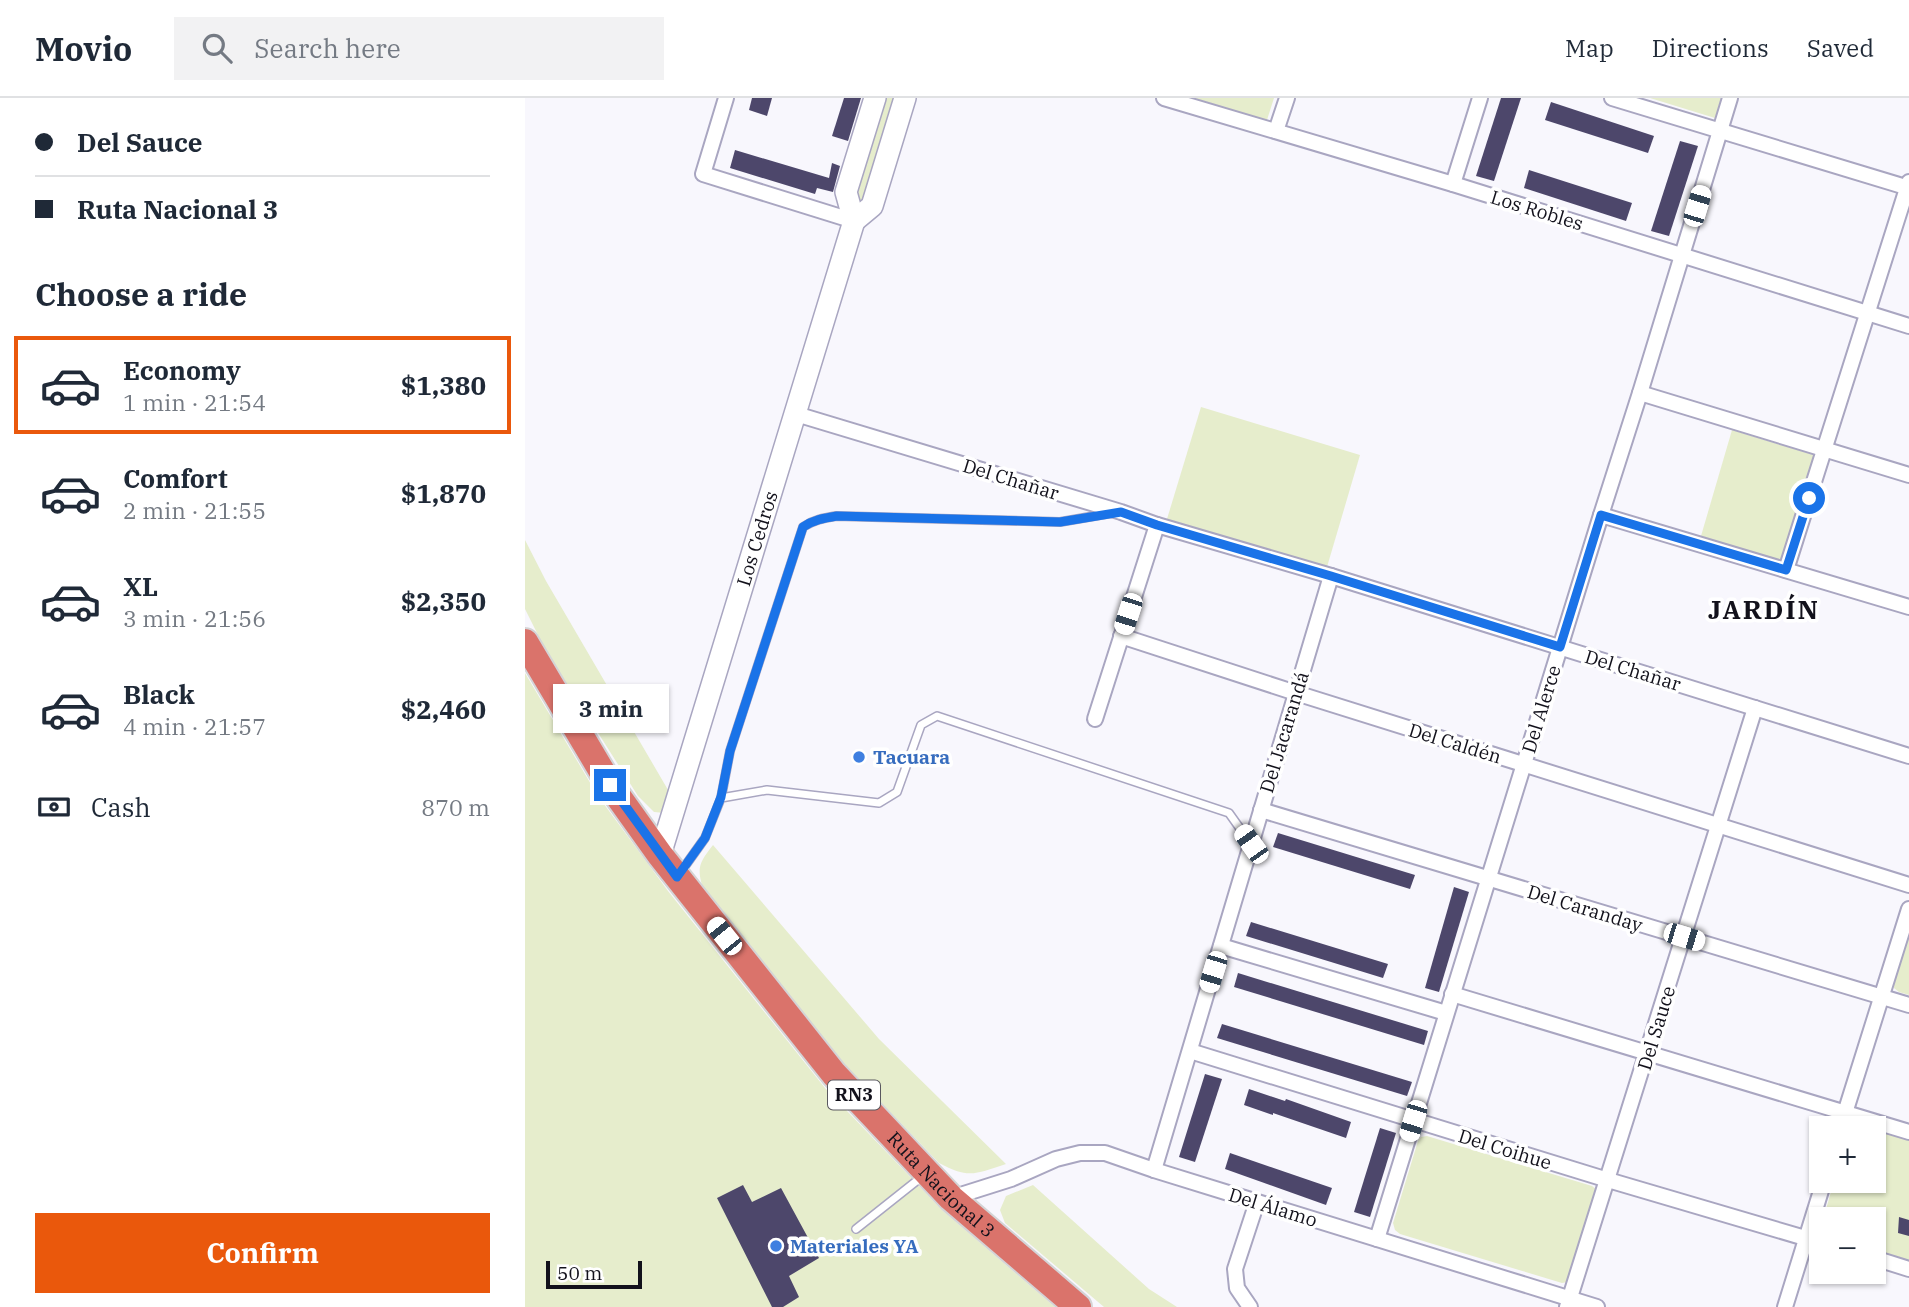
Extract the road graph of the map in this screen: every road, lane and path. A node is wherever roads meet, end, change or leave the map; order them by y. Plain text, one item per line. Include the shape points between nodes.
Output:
1 (726, 98) edge
2 (875, 98) edge
3 (905, 98) edge
4 (1164, 98) edge
5 (1287, 98) edge
6 (1481, 98) edge
7 (1612, 98) edge
8 (1730, 98) edge
9 (1276, 131) junction
10 (1720, 131) junction
11 (1453, 184) junction
12 (1909, 186) edge
13 (854, 221) junction
14 (1681, 256) junction
15 (1867, 313) junction
16 (1909, 326) edge
17 (1640, 393) junction
18 (796, 414) junction
19 (1825, 449) junction
20 (1909, 475) edge
21 (1121, 512) junction
22 (1601, 515) junction
23 (1157, 525) junction
24 (1786, 570) junction
25 (1331, 576) junction
26 (1909, 607) edge
27 (1121, 636) junction
28 (525, 642) edge
29 (1560, 647) junction
30 (1296, 693) junction
31 (1755, 708) junction
32 (1095, 719) dead end
33 (1909, 756) edge
34 (1524, 764) junction
35 (721, 797) junction
36 (1261, 810) junction
37 (1719, 825) junction
38 (1251, 844) junction
39 (660, 855) junction
40 (677, 877) junction
41 (1488, 878) junction
42 (1909, 885) edge
43 (1909, 909) edge
44 (1684, 937) junction
45 (1221, 946) junction
46 (1452, 994) junction
47 (1882, 997) junction
48 (1909, 1005) edge
49 (1446, 1013) junction
50 (1189, 1051) junction
51 (1648, 1053) junction
52 (1845, 1113) junction
53 (1844, 1116) edge
54 (1413, 1121) junction
55 (1909, 1132) edge
56 (1154, 1170) junction
57 (927, 1172) junction
58 (1608, 1181) junction
59 (1820, 1193) edge
60 (951, 1198) junction
61 (1257, 1202) junction
62 (856, 1229) dead end
63 (1806, 1238) junction
64 (1377, 1239) junction
65 (1809, 1239) edge
66 (1886, 1262) edge
67 (1909, 1269) edge
68 (1568, 1303) edge
69 (1077, 1307) edge
70 (1250, 1307) edge
71 (1597, 1307) edge
72 (1785, 1307) edge

1 - 13 street via 703,174
2 - 13 street, Los Cedros via 846,192
3 - 13 street, Los Cedros via 872,206
4 - 9 street, Los Robles
5 - 9 street
6 - 11 street
7 - 10 street
8 - 10 street, Del Alerce
9 - 11 street, Los Robles
10 - 12 street
10 - 14 street, Del Alerce
11 - 14 street, Los Robles
12 - 15 street
13 - 18 street, Los Cedros
14 - 15 street, Los Robles
14 - 17 street, Del Alerce
15 - 16 street, Los Robles
15 - 19 street
17 - 19 street
17 - 22 street, Del Alerce
18 - 21 street, Del Chañar
18 - 39 street, Los Cedros
19 - 20 street
19 - 24 street
21 - 23 street, Del Chañar
21 - 35 lane via 1060,522 837,516 803,527 730,751
22 - 24 street
22 - 29 street, Del Alerce
23 - 25 street, Del Chañar
23 - 27 street
24 - 26 street
25 - 29 street, Del Chañar
25 - 30 street, Del Jacarandá
27 - 30 street, Del Caldén
27 - 32 street
28 - 39 highway, Ruta Nacional 3 / RN3 via 610,785
29 - 31 street, Del Chañar
29 - 34 street, Del Alerce
30 - 34 street, Del Caldén
30 - 36 street, Del Jacarandá
31 - 33 street, Del Chañar
31 - 37 street, Del Sauce
34 - 37 street, Del Caldén
34 - 41 street, Del Alerce
35 - 38 lane via 767,790 879,803 897,792 921,724 937,716 1229,813
35 - 40 lane via 705,838
36 - 38 street, Del Jacarandá
36 - 41 street, Del Caranday
37 - 42 street, Del Caldén
37 - 44 street, Del Sauce
38 - 45 street, Del Jacarandá
39 - 40 highway, Ruta Nacional 3 / RN3
40 - 57 highway, Ruta Nacional 3 / RN3 via 834,1074
41 - 44 street, Del Caranday
41 - 46 street, Del Alerce
43 - 47 street
44 - 47 street, Del Caranday
44 - 51 street, Del Sauce
45 - 49 street
45 - 50 street, Del Jacarandá
46 - 49 street, Del Alerce
46 - 51 street
47 - 48 street, Del Caranday
47 - 52 street
49 - 54 street, Del Alerce
50 - 54 street, Del Coihue
50 - 56 street, Del Jacarandá
51 - 52 street
51 - 58 street, Del Sauce
52 - 53 street
52 - 55 street
54 - 58 street, Del Coihue
54 - 64 street, Del Alerce
56 - 60 street, Del Álamo via 1105,1153 1080,1153
56 - 61 street, Del Álamo
57 - 60 highway, Ruta Nacional 3 / RN3
57 - 62 lane
58 - 63 street, Del Coihue
58 - 68 street, Del Sauce
59 - 63 street
60 - 69 highway, Ruta Nacional 3 / RN3
61 - 64 street, Del Álamo
61 - 70 street via 1235,1269 1237,1288
63 - 65 street, Del Coihue
63 - 72 street
64 - 68 street, Del Álamo
66 - 67 street
68 - 71 street, Del Álamo

